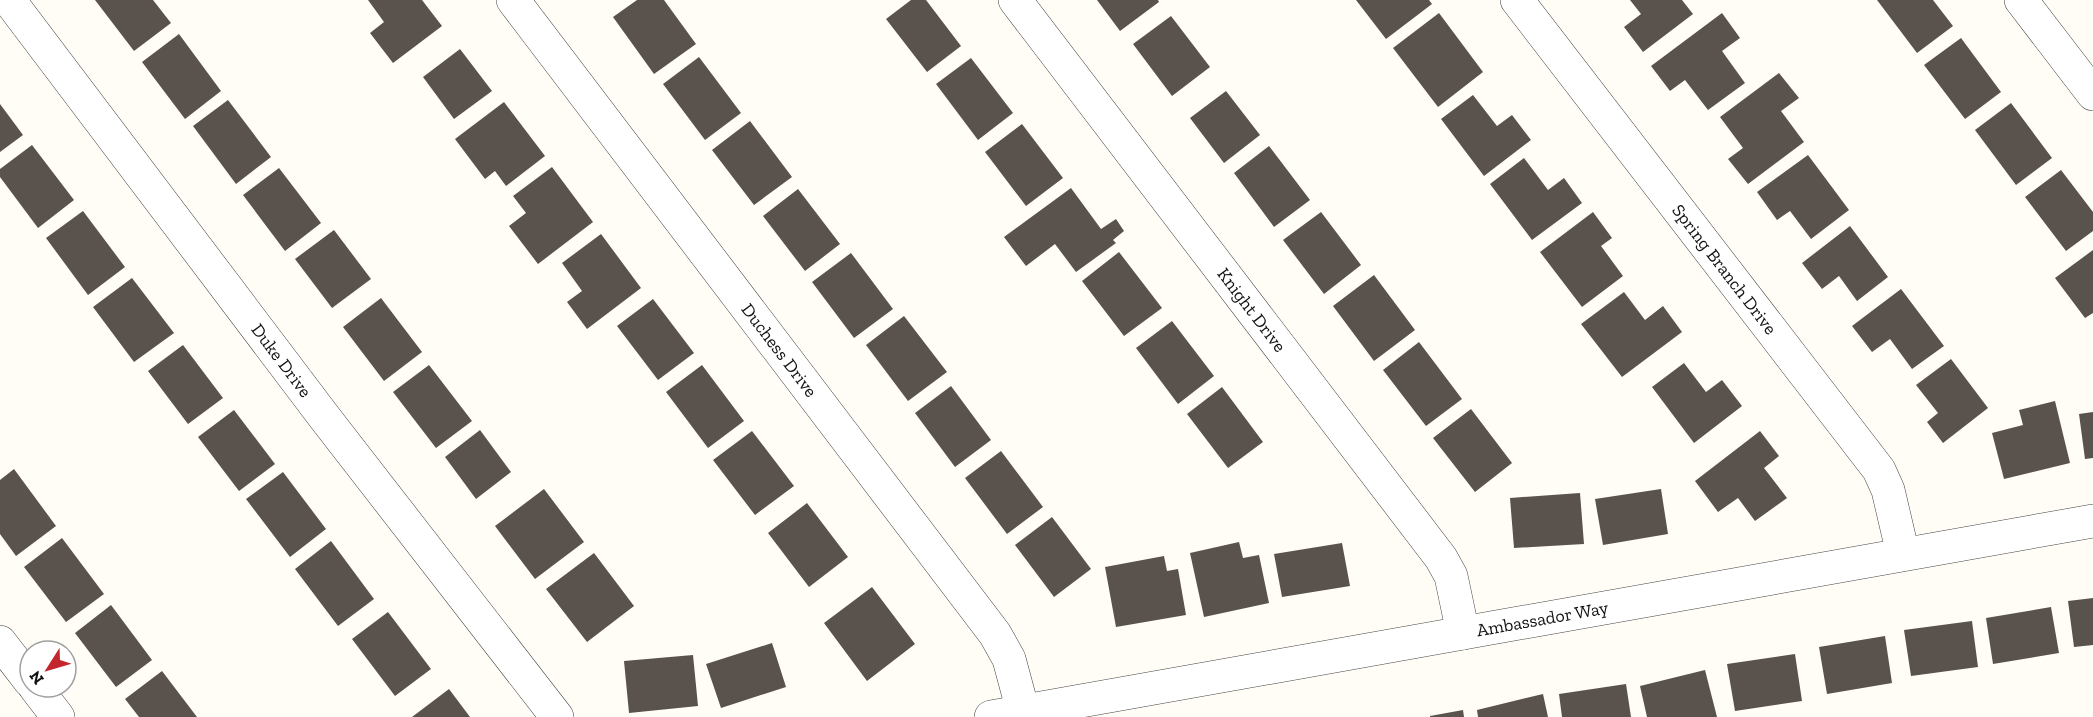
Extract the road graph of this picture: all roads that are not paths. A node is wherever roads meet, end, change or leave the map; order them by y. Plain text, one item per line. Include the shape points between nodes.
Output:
1 (9, 0) edge
2 (513, 0) edge
3 (1015, 0) edge
4 (1517, 0) edge
5 (2021, 0) edge
6 (2093, 94) edge
7 (2093, 521) edge
8 (1904, 554) junction
9 (1463, 633) junction
10 (0, 642) edge
11 (18, 665) edge
12 (44, 699) edge
13 (1023, 711) junction
14 (58, 717) edge
15 (557, 717) edge
16 (991, 717) edge

1 - 15 street, Duke Drive
2 - 13 street, Duchess Drive via 995,634 1009,659
3 - 9 street, Knight Drive via 1441,558 1451,576
4 - 8 street, Spring Branch Drive via 1878,470 1888,489
5 - 6 street
7 - 8 street, Ambassador Way
8 - 9 street, Ambassador Way
9 - 13 street, Ambassador Way
10 - 11 street
12 - 14 street
13 - 16 street, Ambassador Way

